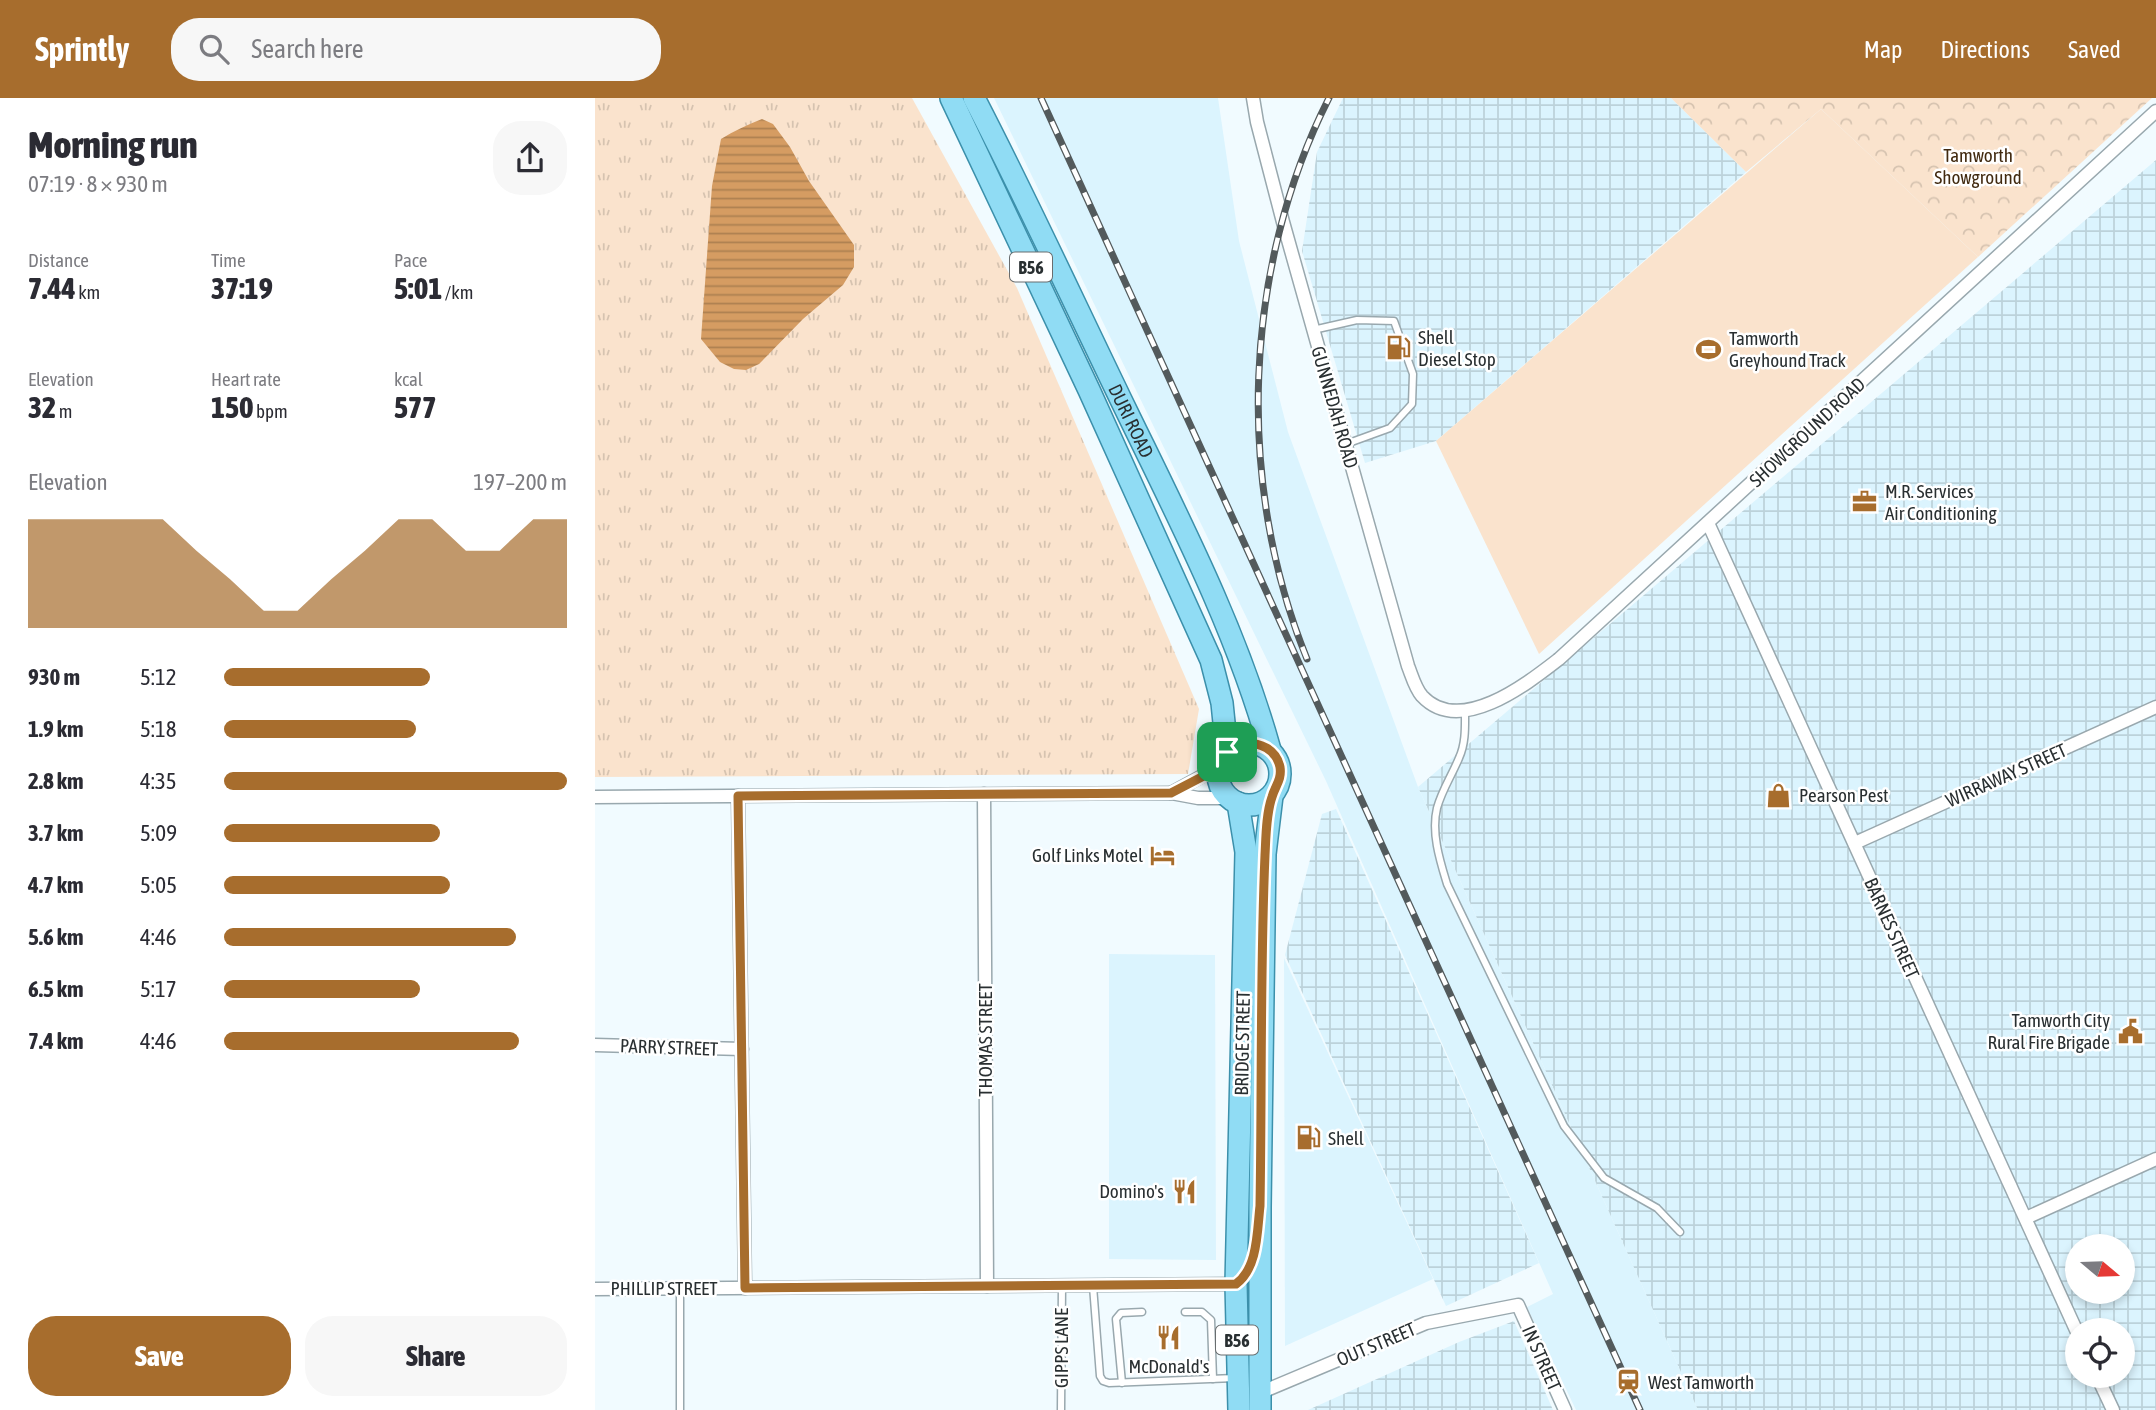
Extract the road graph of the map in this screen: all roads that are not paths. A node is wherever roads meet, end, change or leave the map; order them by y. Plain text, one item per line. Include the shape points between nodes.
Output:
1 (951, 98) edge
2 (974, 98) edge
3 (1254, 98) edge
4 (2156, 111) edge
5 (1313, 330) junction
6 (1345, 444) junction
7 (1708, 523) junction
8 (1436, 706) joint
9 (2156, 708) edge
10 (1465, 710) junction
11 (1270, 750) junction
12 (1223, 760) junction
13 (1171, 793) junction
14 (984, 794) junction
15 (738, 796) junction
16 (1272, 796) junction
17 (595, 797) edge
18 (1233, 801) junction
19 (1855, 843) junction
20 (595, 1045) edge
21 (742, 1049) junction
22 (2156, 1159) edge
23 (1260, 1206) junction
24 (2026, 1218) junction
25 (1680, 1232) dead end
26 (1236, 1284) junction
27 (987, 1286) junction
28 (1062, 1286) junction
29 (1093, 1286) junction
30 (745, 1288) junction
31 (595, 1289) edge
32 (680, 1289) junction
33 (1518, 1305) joint
34 (1142, 1312) dead end
35 (1185, 1312) dead end
36 (2071, 1318) edge
37 (1213, 1379) junction
38 (1122, 1383) junction
39 (2103, 1388) edge
40 (1238, 1395) edge
41 (1260, 1402) edge
42 (680, 1410) edge
43 (1061, 1410) edge
44 (1565, 1410) edge
45 (2113, 1410) edge

1 - 12 main road, DURI ROAD / B56 via 1212,660 1222,703
2 - 11 main road, DURI ROAD / B56 via 1232,637
3 - 5 street, GUNNEDAH ROAD
4 - 7 street, SHOWGROUND ROAD
5 - 6 street, GUNNEDAH ROAD
5 - 6 lane via 1357,320 1394,321 1413,374 1412,404 1390,428
6 - 8 street, GUNNEDAH ROAD via 1408,666 1423,696
7 - 10 street, SHOWGROUND ROAD via 1539,675 1498,700
7 - 19 street, BARNES STREET
8 - 10 street, SHOWGROUND ROAD
9 - 19 street, WIRRAWAY STREET
10 - 25 lane via 1460,757 1436,811 1437,852 1447,884 1564,1126 1604,1178 1657,1208
11 - 12 main road via 1243,743
11 - 16 main road, B56 via 1280,767
12 - 13 street
12 - 18 main road, B56 via 1219,784
13 - 14 street
13 - 18 street
14 - 15 street
14 - 27 street, THOMAS STREET
15 - 17 street
15 - 21 street
16 - 18 main road via 1256,805
16 - 23 main road, BRIDGE STREET / B56 via 1265,854
18 - 26 main road, BRIDGE STREET / B56 via 1246,852
19 - 24 street, BARNES STREET
20 - 21 street, PARRY STREET
21 - 30 street
22 - 24 street
23 - 26 main road, BRIDGE STREET via 1253,1258
23 - 41 main road, BRIDGE STREET / B56
24 - 36 street, BARNES STREET
26 - 29 street, PHILLIP STREET
26 - 40 main road, BRIDGE STREET / B56
27 - 28 street, PHILLIP STREET
27 - 30 street, PHILLIP STREET
28 - 29 street, PHILLIP STREET
28 - 43 lane, GIPPS LANE
29 - 38 lane via 1100,1376 1109,1383
30 - 32 street, PHILLIP STREET
31 - 32 street, PHILLIP STREET
32 - 42 lane
33 - 41 street, OUT STREET via 1426,1323
33 - 44 street, IN STREET
34 - 38 lane via 1121,1313 1116,1320
35 - 37 lane via 1202,1312 1211,1320
37 - 38 lane
37 - 40 lane
39 - 45 street
40 - 41 street, OUT STREET

